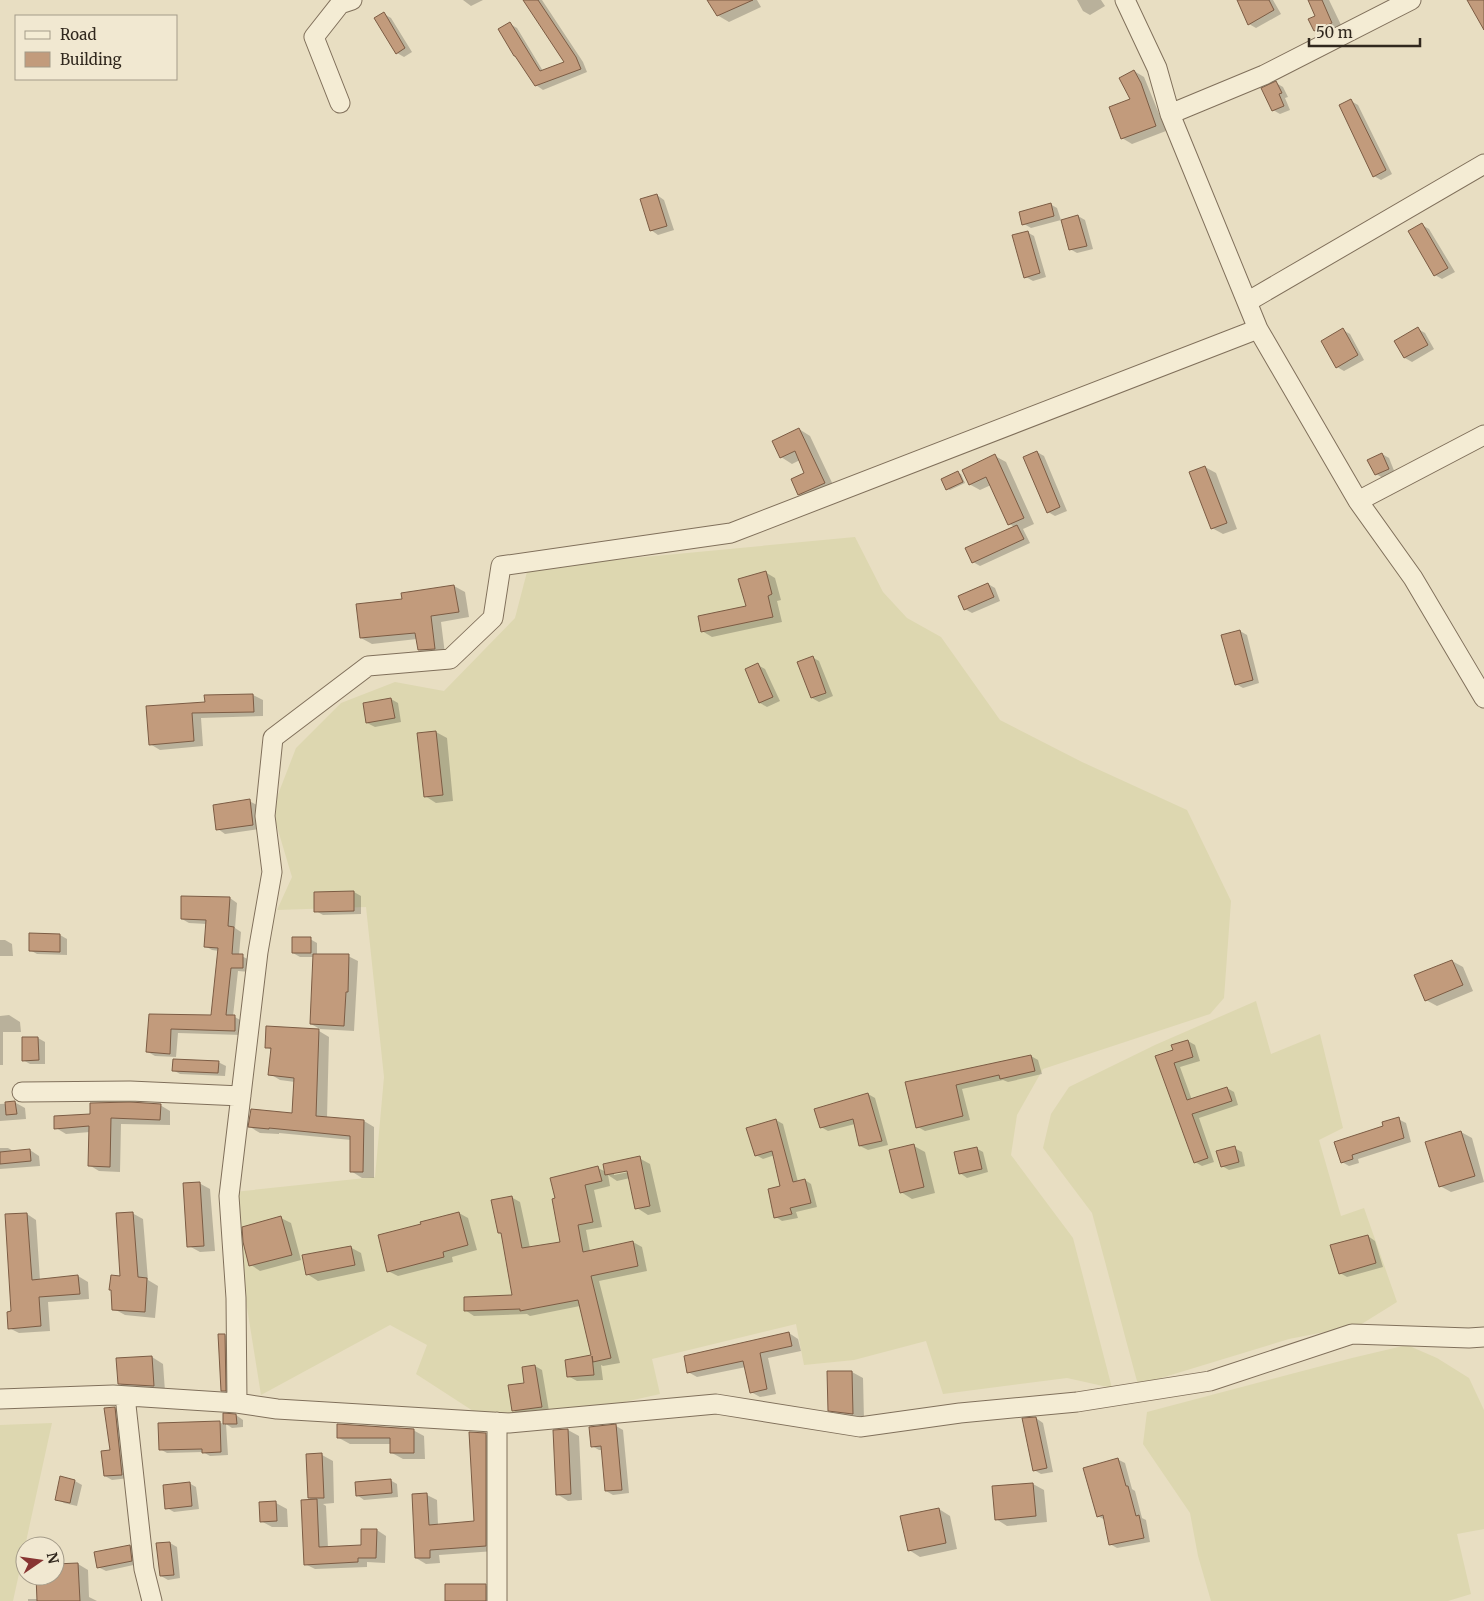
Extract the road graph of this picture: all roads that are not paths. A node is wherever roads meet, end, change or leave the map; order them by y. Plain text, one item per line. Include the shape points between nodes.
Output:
1 (352, 0) edge
2 (1125, 0) edge
3 (1411, 0) edge
4 (340, 103) dead end
5 (1170, 114) junction
6 (1484, 164) edge
7 (1247, 302) junction
8 (1258, 329) junction
9 (1484, 435) edge
10 (1358, 501) junction
11 (1477, 671) edge
12 (1484, 698) edge
13 (22, 1092) dead end
14 (241, 1096) junction
15 (1484, 1337) edge
16 (125, 1396) junction
17 (0, 1399) edge
18 (237, 1403) junction
19 (496, 1422) junction
20 (152, 1601) edge
21 (497, 1601) edge

1 - 4 street via 340,4 314,37
2 - 5 street via 1158,68
3 - 5 street via 1264,75
5 - 7 street
6 - 7 street
7 - 8 street
8 - 10 street
8 - 14 street via 731,533 501,566 493,618 450,659 368,666 360,672 273,738 265,816 272,872 258,952
9 - 10 street
10 - 11 street
11 - 12 street
13 - 14 street via 130,1090
14 - 18 street via 229,1196 236,1298
15 - 19 street via 1352,1334 1210,1380 1077,1402 860,1427 716,1404
16 - 17 street
16 - 18 street
16 - 20 street via 144,1569
18 - 19 street via 277,1409
19 - 21 street

